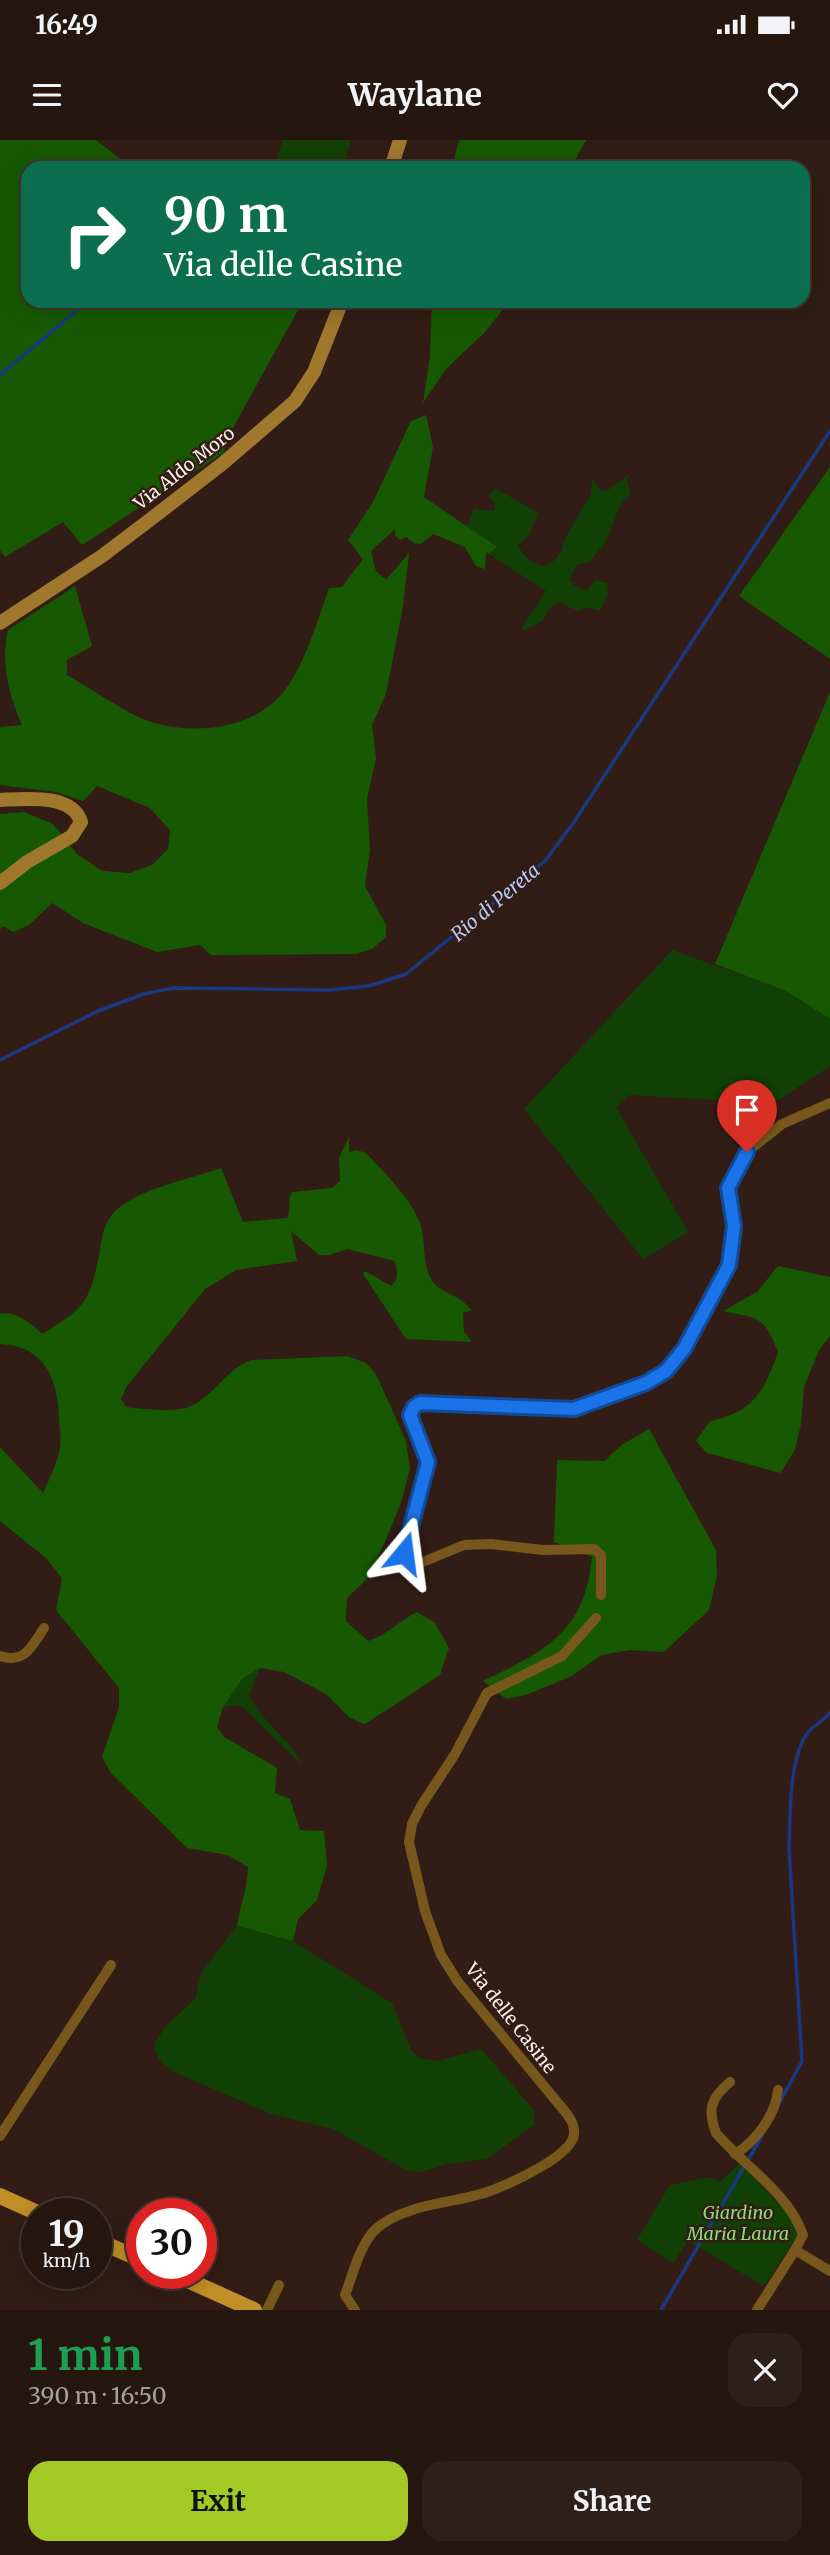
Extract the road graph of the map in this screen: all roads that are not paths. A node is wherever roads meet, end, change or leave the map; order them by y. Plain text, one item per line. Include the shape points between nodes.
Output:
1 (400, 140) edge
2 (393, 161) edge
3 (339, 308) edge
4 (0, 623) edge
5 (0, 800) edge
6 (0, 883) edge
7 (830, 1103) edge
8 (601, 1595) dead end
9 (596, 1618) dead end
10 (44, 1628) dead end
11 (0, 1656) edge
12 (111, 1965) dead end
13 (730, 2082) dead end
14 (778, 2090) dead end
15 (0, 2136) edge
16 (743, 2162) junction
17 (0, 2196) edge
18 (21, 2205) edge
19 (795, 2250) junction
20 (830, 2271) edge
21 (279, 2285) dead end
22 (207, 2289) edge
23 (254, 2310) edge
24 (267, 2310) edge
25 (355, 2310) edge
26 (757, 2310) edge

1 - 2 main road
3 - 4 main road, Via Aldo Moro via 314,372 295,401 102,556
5 - 6 main road via 61,803 75,810 80,822 72,836
7 - 8 street via 782,1124 747,1152 728,1188 734,1226 729,1265 684,1349 666,1371 574,1409 420,1403 410,1415 428,1462 404,1553 407,1560 418,1564 464,1545 594,1549 601,1555
9 - 25 street, Via delle Casine via 562,1656 487,1693 421,1806 409,1842 441,1955 567,2114 575,2134 554,2160 493,2190 404,2214 377,2228 345,2295
10 - 11 street via 27,1654 16,1659
12 - 15 street
13 - 16 street via 717,2093 711,2119 716,2133
14 - 16 street
16 - 19 street via 798,2221 803,2235
17 - 18 main road
19 - 20 street
19 - 26 street
21 - 24 street
22 - 23 main road

